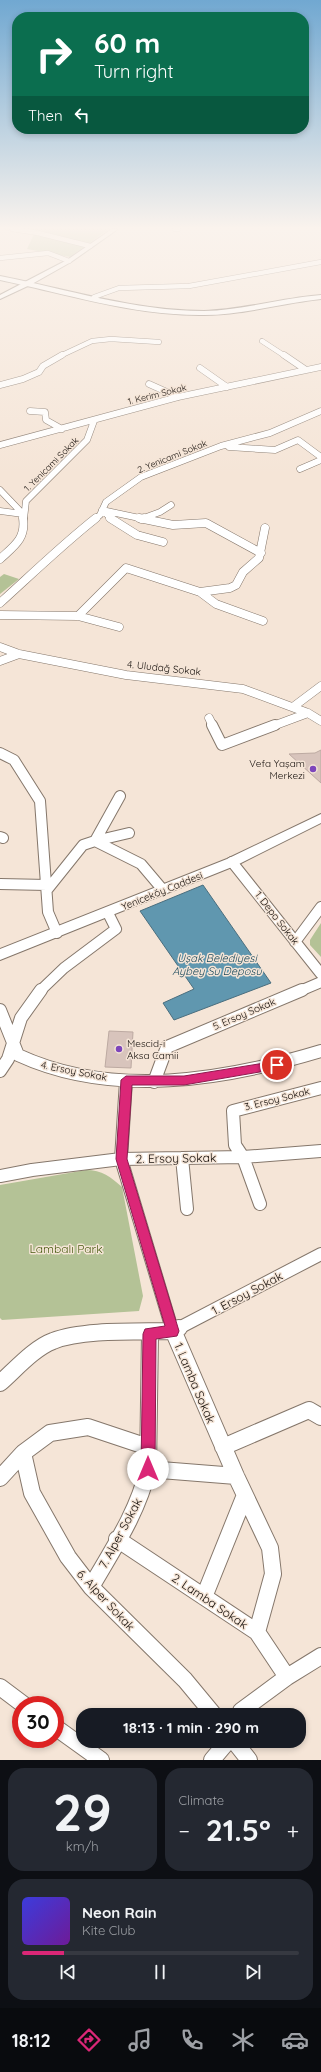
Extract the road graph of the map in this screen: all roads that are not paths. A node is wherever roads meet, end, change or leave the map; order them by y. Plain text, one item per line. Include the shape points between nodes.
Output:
1 (133, 311) edge
2 (158, 311) edge
3 (234, 311) edge
4 (251, 311) edge
5 (262, 341) dead end
6 (159, 342) dead end
7 (321, 366) edge
8 (200, 368) dead end
9 (306, 370) junction
10 (149, 384) dead end
11 (0, 385) edge
12 (227, 387) junction
13 (178, 397) junction
14 (30, 411) dead end
15 (321, 411) edge
16 (94, 421) junction
17 (62, 429) junction
18 (0, 445) edge
19 (221, 446) junction
20 (321, 457) edge
21 (321, 460) edge
22 (300, 469) dead end
23 (0, 490) edge
24 (172, 505) dead end
25 (102, 510) junction
26 (0, 511) edge
27 (23, 514) junction
28 (141, 518) junction
29 (265, 528) dead end
30 (163, 542) dead end
31 (261, 553) junction
32 (1, 557) edge
33 (200, 592) junction
34 (0, 604) edge
35 (0, 615) edge
36 (78, 616) junction
37 (263, 621) dead end
38 (119, 627) dead end
39 (0, 647) edge
40 (19, 654) junction
41 (0, 661) edge
42 (321, 686) edge
43 (293, 707) junction
44 (308, 712) junction
45 (209, 718) dead end
46 (321, 721) edge
47 (0, 754) edge
48 (120, 796) dead end
49 (321, 818) edge
50 (129, 833) dead end
51 (95, 841) junction
52 (232, 862) junction
53 (0, 884) edge
54 (47, 887) junction
55 (163, 890) junction
56 (321, 907) edge
57 (108, 913) junction
58 (57, 933) junction
59 (295, 942) junction
60 (0, 955) edge
61 (321, 974) edge
62 (321, 982) edge
63 (0, 1010) edge
64 (13, 1045) junction
65 (321, 1051) edge
66 (0, 1071) edge
67 (126, 1080) junction
68 (154, 1082) junction
69 (321, 1088) edge
70 (321, 1151) edge
71 (243, 1157) junction
72 (182, 1158) junction
73 (121, 1159) junction
74 (0, 1176) edge
75 (260, 1204) dead end
76 (188, 1209) dead end
77 (321, 1254) edge
78 (173, 1331) junction
79 (150, 1334) junction
80 (0, 1383) edge
81 (321, 1417) edge
82 (148, 1447) junction
83 (223, 1447) junction
84 (23, 1453) junction
85 (148, 1469) junction
86 (236, 1476) junction
87 (0, 1478) edge
88 (245, 1495) junction
89 (117, 1539) junction
90 (91, 1587) junction
91 (204, 1597) junction
92 (257, 1632) junction
93 (321, 1656) edge
94 (287, 1677) junction
95 (0, 1688) edge
96 (12, 1696) edge
97 (208, 1708) edge
98 (245, 1708) edge
99 (64, 1733) edge
100 (222, 1748) edge
101 (240, 1748) edge
102 (101, 1760) edge
103 (212, 1760) edge
104 (249, 1760) edge

1 - 4 main road via 164,316 221,316
2 - 3 main road
5 - 9 street
6 - 11 street via 111,339 92,341 59,357 39,372
7 - 9 street, 1. Kerim Sokak
8 - 12 street
9 - 12 street, 1. Kerim Sokak
10 - 13 street
12 - 13 street, 1. Kerim Sokak
13 - 16 street, 1. Kerim Sokak
14 - 17 street via 45,412 46,420
15 - 19 street, 2. Yenicami Sokak via 270,433
16 - 17 street, 1. Kerim Sokak
16 - 27 street, 1. Yenicami Sokak via 87,440 26,501
17 - 18 street, 1. Kerim Sokak
19 - 20 street via 273,453 298,440
19 - 25 street, 2. Yenicami Sokak via 141,477 106,502
21 - 22 street
23 - 27 street
24 - 28 street
25 - 28 street
25 - 30 street via 131,534
25 - 34 street, 2. Yenicami Sokak via 100,515 62,545
26 - 27 street
27 - 32 street, 1. Yenicami Sokak via 25,530 17,544
28 - 31 street via 173,525 206,523
29 - 31 street
31 - 33 street via 260,558 243,572 236,585
33 - 36 street via 126,568
33 - 37 street via 216,604
35 - 36 street
36 - 38 street
39 - 40 street, 4. Uludağ Sokak
40 - 41 street
40 - 43 street, 4. Uludağ Sokak via 126,676 243,689
42 - 43 street
43 - 44 street, 4. Uludağ Sokak
44 - 45 street via 222,746
44 - 46 street, 4. Uludağ Sokak
47 - 54 street via 14,760 40,801
48 - 51 street
49 - 52 street, Yeniceköy Caddesi
50 - 51 street
51 - 54 street via 82,845
51 - 55 street via 141,864
52 - 55 street, Yeniceköy Caddesi
52 - 59 street, 1. Depo Sokak
53 - 54 street
54 - 58 street via 48,912
55 - 57 street, Yeniceköy Caddesi
56 - 59 street
57 - 58 street, Yeniceköy Caddesi
57 - 64 street via 116,929 52,978 20,1019
58 - 60 street, Yeniceköy Caddesi
59 - 61 street, 1. Depo Sokak
62 - 68 street, 5. Ersoy Sokak via 167,1047
63 - 64 street, 4. Ersoy Sokak
64 - 66 street
64 - 67 street, 4. Ersoy Sokak via 18,1055 37,1064 73,1073
65 - 68 street, 4. Ersoy Sokak via 277,1065 235,1073 184,1081
67 - 68 street, 4. Ersoy Sokak
67 - 73 street, 1. Lamba Sokak
69 - 71 street, 3. Ersoy Sokak via 233,1111 235,1145
70 - 71 street, 2. Ersoy Sokak
71 - 72 street, 2. Ersoy Sokak
71 - 75 street
72 - 73 street, 2. Ersoy Sokak
72 - 76 street
73 - 74 street, 2. Ersoy Sokak
73 - 78 street, 1. Lamba Sokak
77 - 78 street, 1. Ersoy Sokak
78 - 79 street
78 - 83 street, 1. Lamba Sokak
79 - 80 street via 75,1335 52,1341 26,1359
79 - 82 street, 7. Alper Sokak
81 - 83 street via 309,1410
82 - 84 street via 88,1427 50,1433
82 - 85 street, 7. Alper Sokak
83 - 86 street, 1. Lamba Sokak
84 - 87 street
84 - 90 street, 6. Alper Sokak via 32,1493 68,1557
85 - 86 street
85 - 89 street, 7. Alper Sokak via 138,1502
86 - 88 street, 1. Lamba Sokak
88 - 91 street
88 - 92 street, 1. Lamba Sokak via 270,1548 273,1574
89 - 90 street, 7. Alper Sokak
89 - 91 street, 2. Lamba Sokak
90 - 97 street, 6. Alper Sokak via 185,1680
91 - 92 street, 2. Lamba Sokak
92 - 94 street, 2. Lamba Sokak
93 - 94 street
94 - 98 street
95 - 96 street
99 - 102 street
100 - 103 street
101 - 104 street

